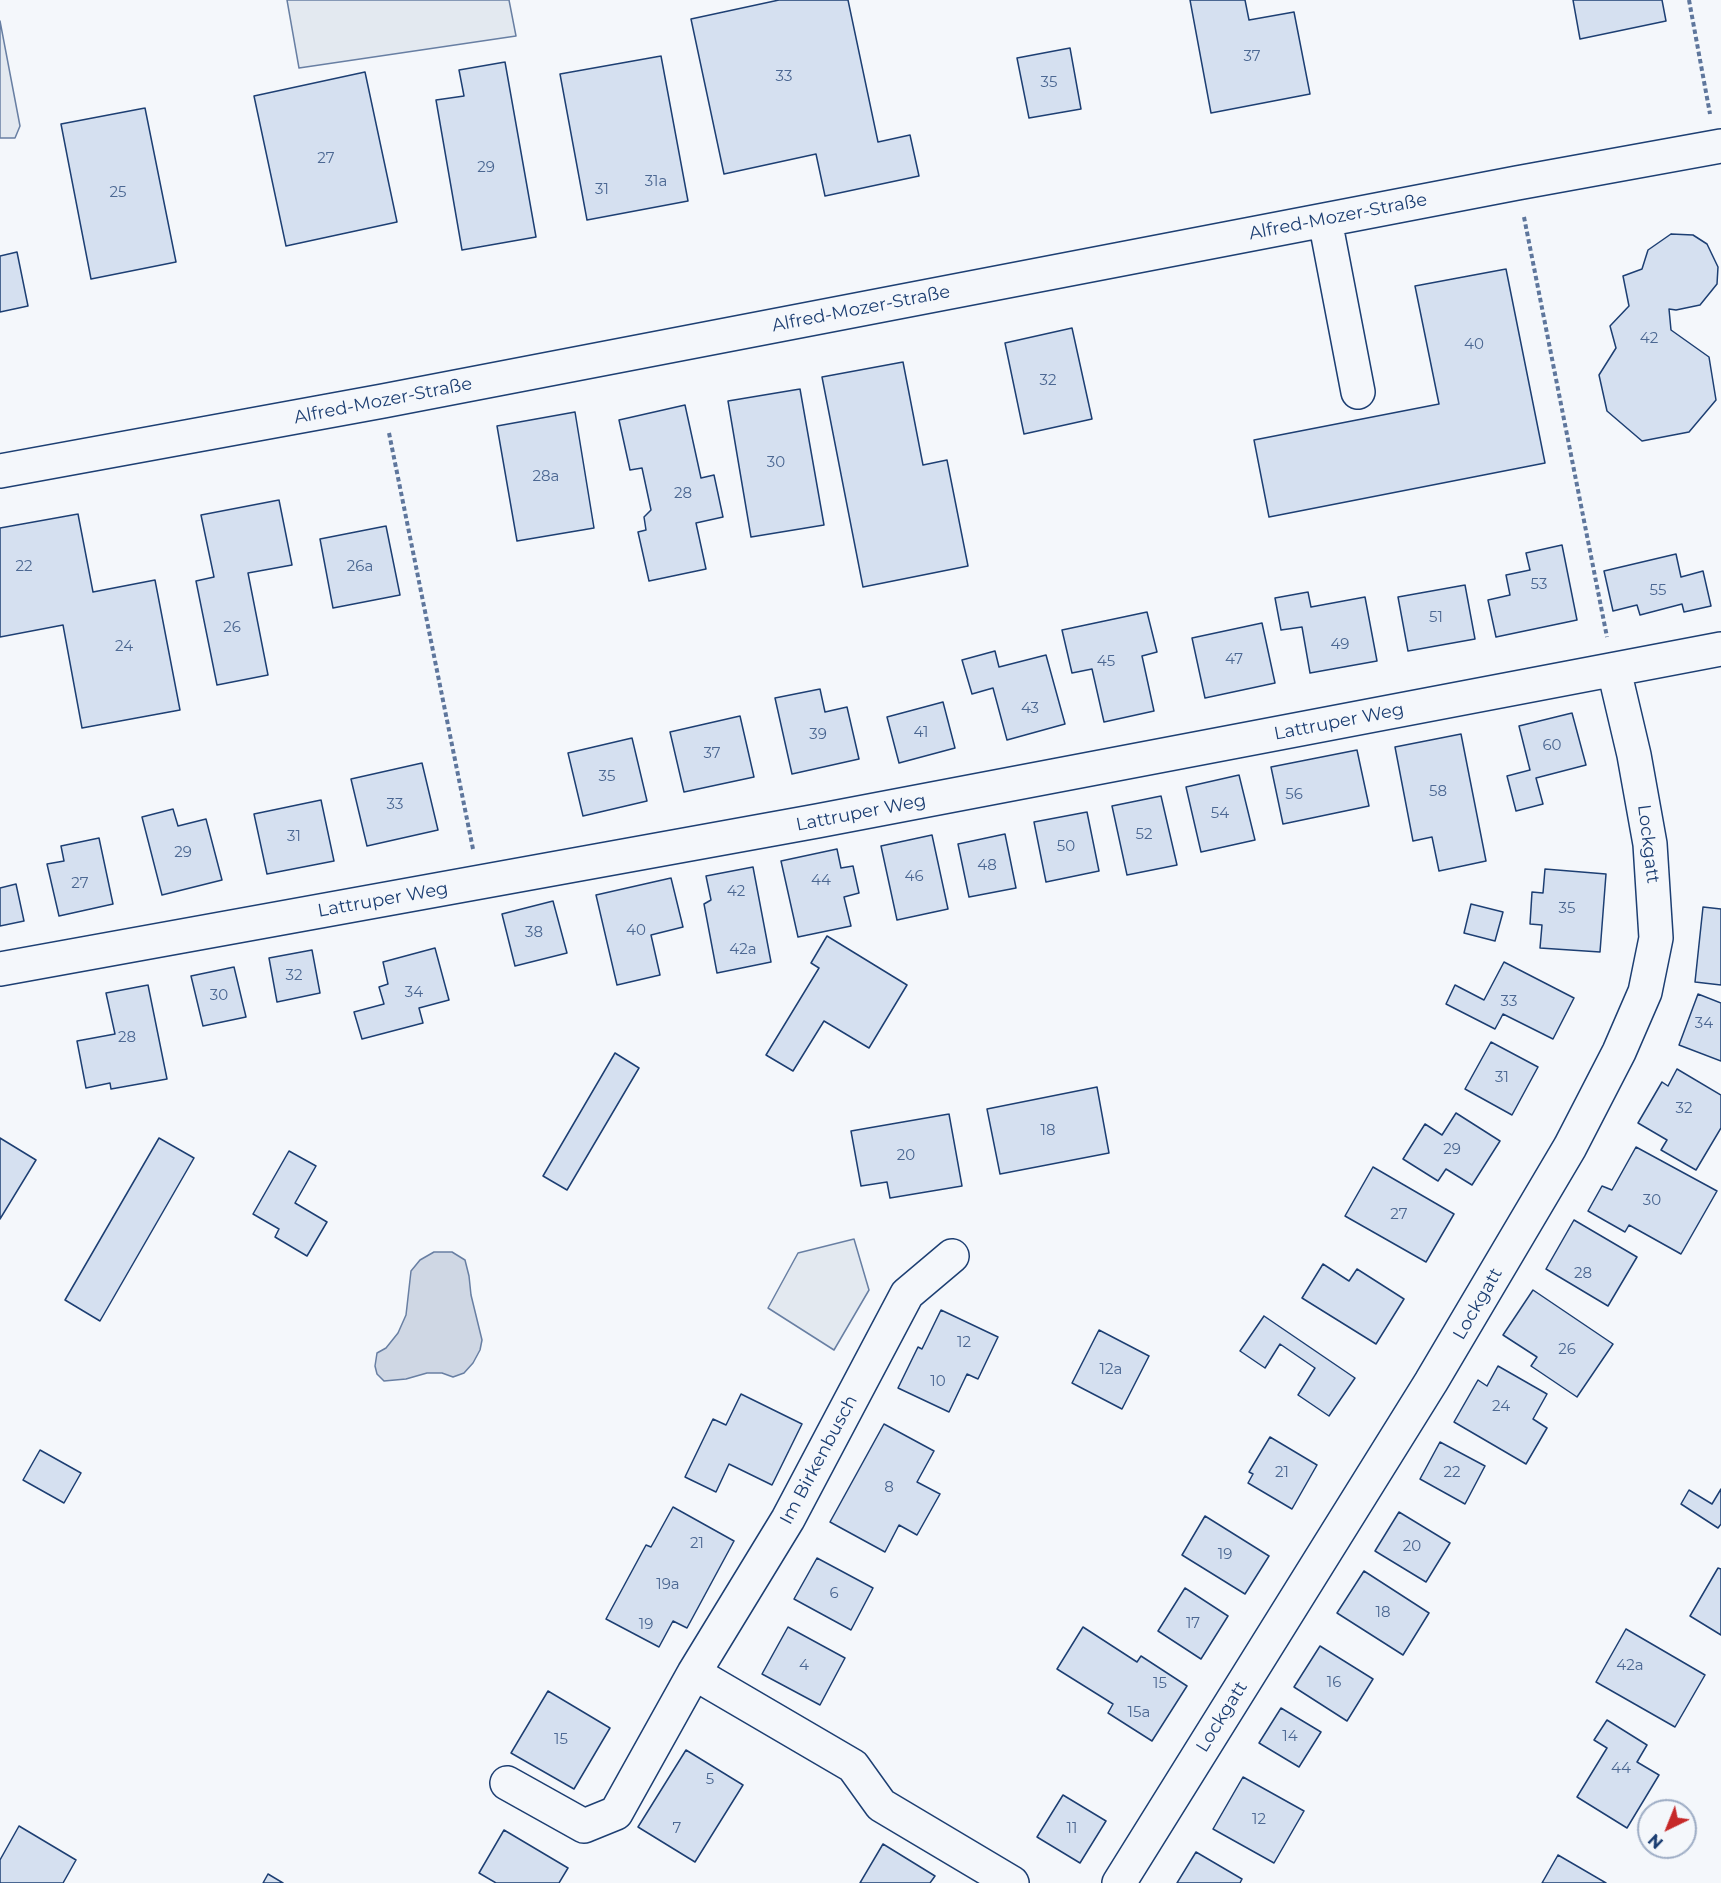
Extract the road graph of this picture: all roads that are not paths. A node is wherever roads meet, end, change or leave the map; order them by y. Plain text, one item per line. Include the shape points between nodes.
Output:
1 (1718, 146) edge
2 (1324, 220) junction
3 (1358, 392) dead end
4 (0, 471) edge
5 (1721, 649) edge
6 (1614, 670) junction
7 (0, 969) edge
8 (952, 1256) dead end
9 (694, 1673) junction
10 (507, 1783) dead end
11 (1012, 1883) edge
12 (1119, 1883) edge

1 - 2 street, Alfred-Mozer-Straße
2 - 3 street
2 - 4 street, Alfred-Mozer-Straße
5 - 6 street, Lattruper Weg
6 - 7 street, Lattruper Weg via 829,819
6 - 12 street, Lockgatt via 1650,844 1656,938 1645,992 1570,1147 1431,1382
8 - 9 street, Im Birkenbusch via 907,1294 788,1519
9 - 10 street, Im Birkenbusch via 616,1813 584,1826
9 - 11 street via 854,1766 881,1805

